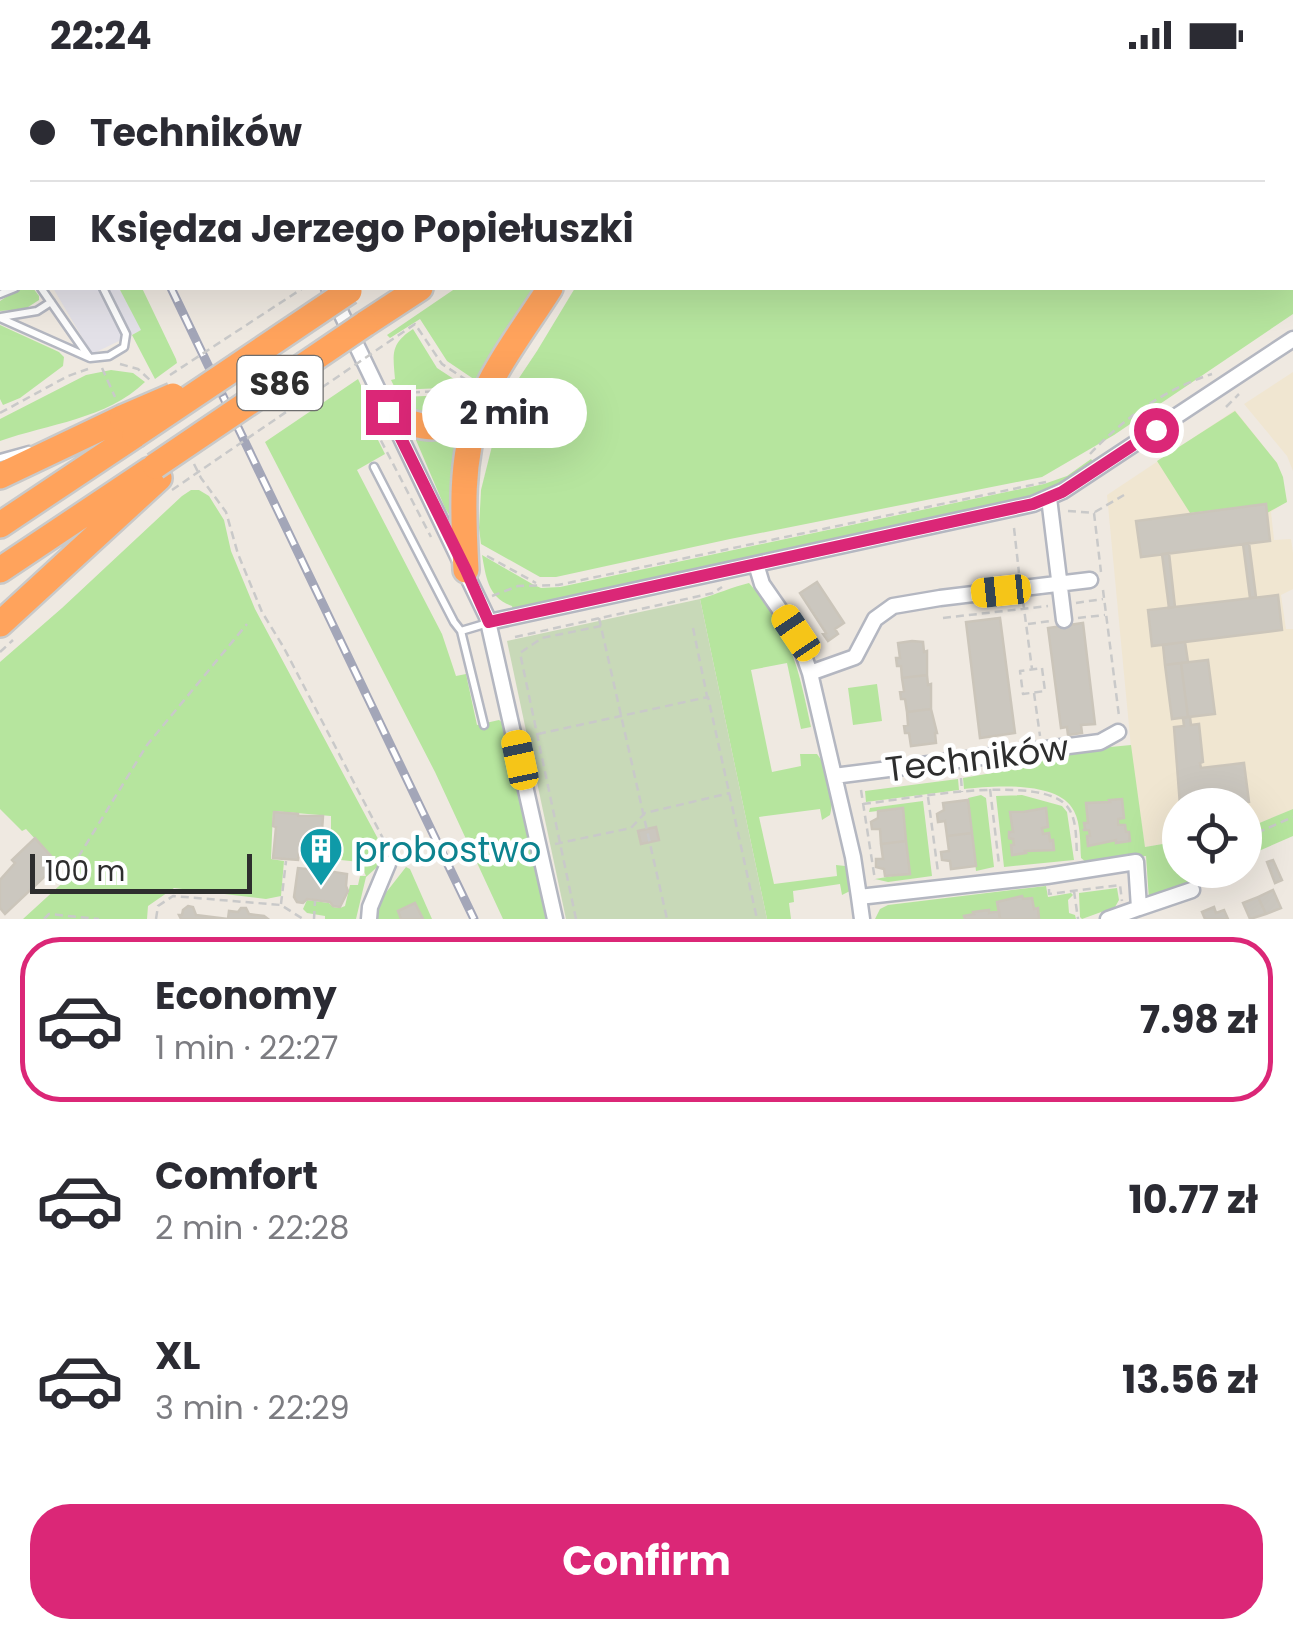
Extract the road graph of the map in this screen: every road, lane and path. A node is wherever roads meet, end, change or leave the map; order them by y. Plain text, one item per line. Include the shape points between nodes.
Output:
1 (42, 290) edge
2 (104, 290) edge
3 (300, 290) edge
4 (343, 290) edge
5 (344, 290) edge
6 (418, 290) edge
7 (549, 290) edge
8 (51, 302) junction
9 (0, 318) edge
10 (367, 332) junction
11 (1293, 339) edge
12 (90, 358) junction
13 (377, 358) dead end
14 (114, 364) dead end
15 (108, 365) dead end
16 (101, 366) junction
17 (1218, 372) dead end
18 (165, 378) dead end
19 (153, 384) dead end
20 (1238, 394) dead end
21 (475, 395) junction
22 (391, 402) junction
23 (1226, 407) dead end
24 (0, 414) edge
25 (125, 420) junction
26 (60, 446) junction
27 (193, 450) junction
28 (0, 458) edge
29 (1085, 460) dead end
30 (374, 467) dead end
31 (0, 476) edge
32 (162, 478) junction
33 (1050, 480) dead end
34 (1124, 496) dead end
35 (1049, 498) junction
36 (1068, 510) dead end
37 (1094, 513) junction
38 (0, 525) edge
39 (471, 560) junction
40 (756, 564) junction
41 (0, 570) edge
42 (1090, 580) dead end
43 (1059, 584) junction
44 (540, 585) junction
45 (724, 586) dead end
46 (1104, 599) junction
47 (480, 602) junction
48 (1063, 612) junction
49 (599, 618) junction
50 (943, 618) dead end
51 (489, 622) junction
52 (0, 624) edge
53 (248, 624) dead end
54 (601, 626) junction
55 (693, 628) dead end
56 (461, 631) junction
57 (514, 637) dead end
58 (810, 673) junction
59 (1034, 693) junction
60 (708, 698) junction
61 (621, 716) junction
62 (484, 725) dead end
63 (1119, 726) joint
64 (538, 734) junction
65 (1040, 741) dead end
66 (859, 773) junction
67 (834, 776) junction
68 (961, 778) dead end
69 (990, 788) junction
70 (962, 792) junction
71 (730, 793) junction
72 (928, 796) junction
73 (862, 804) junction
74 (644, 813) junction
75 (1293, 817) edge
76 (1262, 831) edge
77 (560, 843) junction
78 (548, 846) dead end
79 (286, 861) dead end
80 (1078, 862) dead end
81 (388, 864) joint
82 (999, 871) dead end
83 (62, 877) dead end
84 (939, 878) dead end
85 (878, 882) dead end
86 (1048, 883) dead end
87 (1192, 890) dead end
88 (1074, 891) junction
89 (859, 898) junction
90 (316, 902) dead end
91 (281, 905) junction
92 (1120, 907) dead end
93 (1139, 908) junction
94 (44, 919) edge
95 (99, 919) edge
96 (156, 919) edge
97 (302, 919) edge
98 (314, 919) edge
99 (369, 919) edge
100 (555, 919) edge
101 (576, 919) edge
102 (667, 919) edge
103 (756, 919) edge
104 (862, 919) edge
105 (1078, 919) edge
106 (1108, 919) edge

1 - 8 lane
2 - 12 lane via 126,342 120,352
3 - 18 path, bridge
4 - 25 highway, S86, bridge via 228,372
5 - 22 street
6 - 10 highway, S86
7 - 21 highway
8 - 9 lane via 36,312
8 - 12 lane
9 - 12 lane
10 - 13 path
10 - 27 highway, S86, bridge
11 - 35 street
14 - 19 path via 135,367
15 - 16 path
16 - 24 path via 68,376
16 - 25 path
17 - 29 path via 1170,390
20 - 23 path
21 - 22 path
21 - 22 highway via 461,420 443,428 408,424
21 - 32 path, bridge via 442,364 415,324
21 - 39 highway via 462,490
22 - 39 street
25 - 26 highway
25 - 38 highway
26 - 28 lane
26 - 31 highway
27 - 32 highway, S86, bridge
27 - 81 path via 200,476 226,512 262,612 388,847
30 - 56 lane
32 - 41 highway, S86
32 - 52 highway
33 - 44 path
34 - 37 path
35 - 40 street
35 - 43 street
36 - 37 path
37 - 46 path
39 - 44 path
39 - 47 street
40 - 51 street
40 - 58 street, Techników via 796,633
42 - 43 street
43 - 48 street
43 - 58 street via 892,606 875,619 855,657
44 - 47 path via 510,587
45 - 49 path
46 - 48 path
46 - 63 path
47 - 51 street
48 - 50 path
49 - 54 path
49 - 57 path
51 - 56 lane
51 - 100 street
53 - 83 path via 147,745
54 - 61 path
54 - 64 path via 542,638 520,652
55 - 60 path
56 - 62 lane
58 - 67 street, Techników
59 - 59 path via 1023,694 1020,671 1042,668 1046,691
59 - 65 path
60 - 61 path
60 - 71 path
61 - 64 path
61 - 74 path
63 - 66 street, Techników via 1100,742
64 - 77 path
66 - 67 street, Techników
66 - 73 path
67 - 89 street, Techników
68 - 70 path
69 - 70 path
69 - 80 path via 1062,801 1072,815
69 - 82 path
70 - 72 path
71 - 74 path
71 - 103 path
72 - 73 path
72 - 84 path
73 - 85 path
74 - 77 path via 632,828
74 - 102 path
75 - 76 path
77 - 78 path
77 - 101 path
79 - 91 path
81 - 99 street
86 - 88 path via 1049,894
87 - 93 street
88 - 92 path via 1120,885
88 - 105 path
89 - 93 street via 1136,862
89 - 104 street, Techników
90 - 98 path
91 - 96 path via 173,896 158,906
91 - 97 path
93 - 106 street
94 - 95 path

